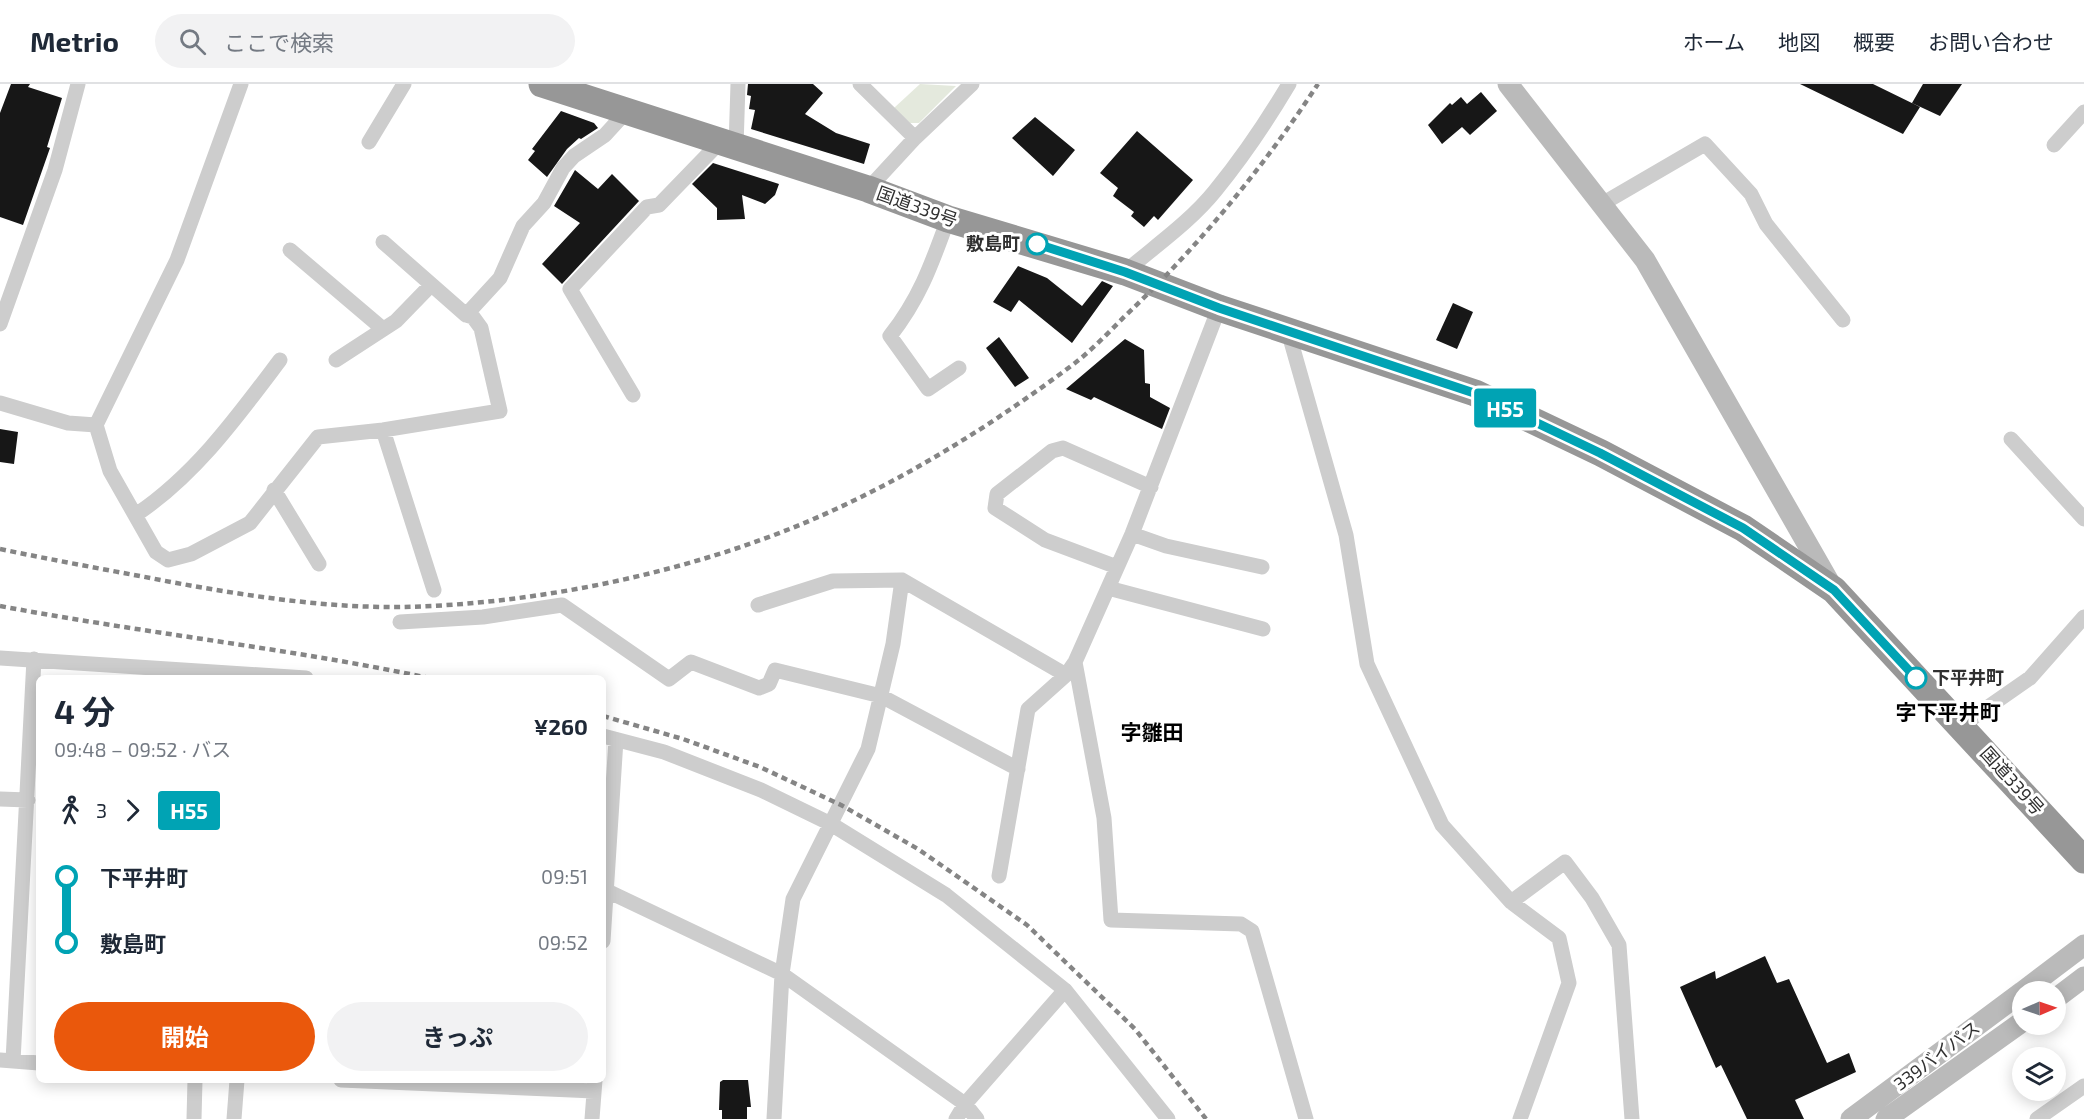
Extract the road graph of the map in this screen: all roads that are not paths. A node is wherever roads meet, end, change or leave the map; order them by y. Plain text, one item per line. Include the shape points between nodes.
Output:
1 (78, 84) edge
2 (241, 84) edge
3 (404, 84) edge
4 (543, 84) edge
5 (738, 84) edge
6 (860, 84) edge
7 (972, 84) edge
8 (1289, 84) edge
9 (1509, 84) edge
10 (626, 112) junction
11 (2084, 112) edge
12 (915, 138) junction
13 (369, 142) dead end
14 (728, 144) junction
15 (2055, 145) dead end
16 (868, 189) junction
17 (1602, 204) junction
18 (948, 219) junction
19 (383, 242) dead end
20 (290, 250) dead end
21 (1125, 272) junction
22 (431, 285) junction
23 (1219, 308) junction
24 (466, 315) junction
25 (1843, 320) dead end
26 (0, 324) edge
27 (383, 329) junction
28 (1288, 331) junction
29 (280, 360) dead end
30 (336, 360) dead end
31 (959, 368) dead end
32 (633, 395) dead end
33 (0, 403) edge
34 (96, 425) junction
35 (383, 430) junction
36 (2011, 439) dead end
37 (1150, 487) junction
38 (274, 490) junction
39 (137, 514) junction
40 (2084, 519) edge
41 (1132, 534) junction
42 (319, 564) dead end
43 (1117, 567) junction
44 (1262, 567) dead end
45 (902, 580) junction
46 (1108, 588) junction
47 (434, 590) dead end
48 (1834, 590) junction
49 (758, 604) dead end
50 (2084, 617) edge
51 (400, 622) dead end
52 (1263, 629) dead end
53 (0, 658) edge
54 (34, 659) junction
55 (1070, 669) junction
56 (212, 674) edge
57 (228, 675) edge
58 (880, 696) junction
59 (1961, 726) junction
60 (609, 738) edge
61 (1018, 769) junction
62 (0, 799) edge
63 (28, 800) junction
64 (831, 824) junction
65 (606, 829) edge
66 (2084, 860) edge
67 (999, 876) dead end
68 (606, 890) edge
69 (1511, 902) junction
70 (2084, 945) edge
71 (782, 974) junction
72 (2084, 977) edge
73 (2037, 981) edge
74 (1065, 990) junction
75 (2066, 991) edge
76 (2012, 999) edge
77 (2012, 1029) edge
78 (6, 1061) edge
79 (36, 1063) edge
80 (195, 1083) edge
81 (237, 1083) edge
82 (478, 1083) edge
83 (594, 1085) edge
84 (2084, 1086) edge
85 (965, 1104) junction
86 (194, 1119) edge
87 (234, 1119) edge
88 (592, 1119) edge
89 (774, 1119) edge
90 (956, 1119) edge
91 (977, 1119) edge
92 (1168, 1119) edge
93 (1306, 1119) edge
94 (1520, 1119) edge
95 (1632, 1119) edge
96 (1851, 1119) edge
97 (1886, 1119) edge
98 (2037, 1119) edge

1 - 26 street via 56,170
2 - 34 street via 177,260
3 - 13 street
4 - 10 highway, 国道339号
5 - 14 street
6 - 12 street
7 - 12 street
8 - 21 street via 1214,192
9 - 17 street
10 - 14 highway, 国道339号
10 - 24 street via 605,135 562,168 544,203 523,226 500,278
11 - 15 street
12 - 16 street
14 - 16 highway, 国道339号
14 - 32 street via 659,205 647,207 570,289
16 - 18 highway, 国道339号
17 - 25 street via 1705,144 1751,194 1766,224
17 - 48 street via 1645,261
18 - 21 highway, 国道339号
18 - 31 street via 926,279 911,309 890,336 928,389
19 - 22 street
20 - 27 street
21 - 23 highway, 国道339号
22 - 24 street
22 - 27 street
23 - 28 highway, 国道339号
23 - 37 street
24 - 35 street via 473,316 481,328 500,411
27 - 30 street
28 - 48 highway, 国道339号 via 1474,393 1743,528
28 - 69 street via 1346,535 1367,664 1442,825
29 - 39 street via 218,441 167,494
33 - 34 street via 68,423
34 - 39 street via 110,471
35 - 38 street via 318,437
35 - 47 street
36 - 40 street
37 - 41 street
37 - 43 street via 1063,448 1052,451 997,494 995,508 1045,540
38 - 39 street via 250,523 191,554 168,560 156,552
38 - 42 street
41 - 43 street
41 - 44 street via 1166,546
43 - 46 street
45 - 49 street via 833,581
45 - 55 street
45 - 58 street
46 - 52 street
46 - 55 street
48 - 59 highway, 国道339号
50 - 59 street via 2030,678
51 - 58 street via 483,617 562,605 669,679 691,662 759,688 769,684 775,670
53 - 54 street
54 - 56 street
54 - 63 street
55 - 61 street via 1028,709
55 - 93 street via 1104,818 1111,920 1241,924 1252,931
56 - 57 street
58 - 61 street
58 - 64 street via 868,749
59 - 66 highway, 国道339号
60 - 64 street via 664,752 729,777
60 - 65 street
61 - 67 street
62 - 63 street
63 - 78 street
64 - 71 street via 793,899
64 - 74 street via 946,895
68 - 71 street
69 - 94 street via 1558,938 1569,983
69 - 95 street via 1565,862 1619,945
70 - 73 street, 339バイパス
71 - 85 street
71 - 89 street
72 - 75 street
74 - 85 street
74 - 92 street
76 - 96 street, 339バイパス
77 - 97 street
78 - 79 street
80 - 86 street
81 - 87 street
82 - 83 street
83 - 88 street
84 - 98 street
85 - 90 street
85 - 91 street

